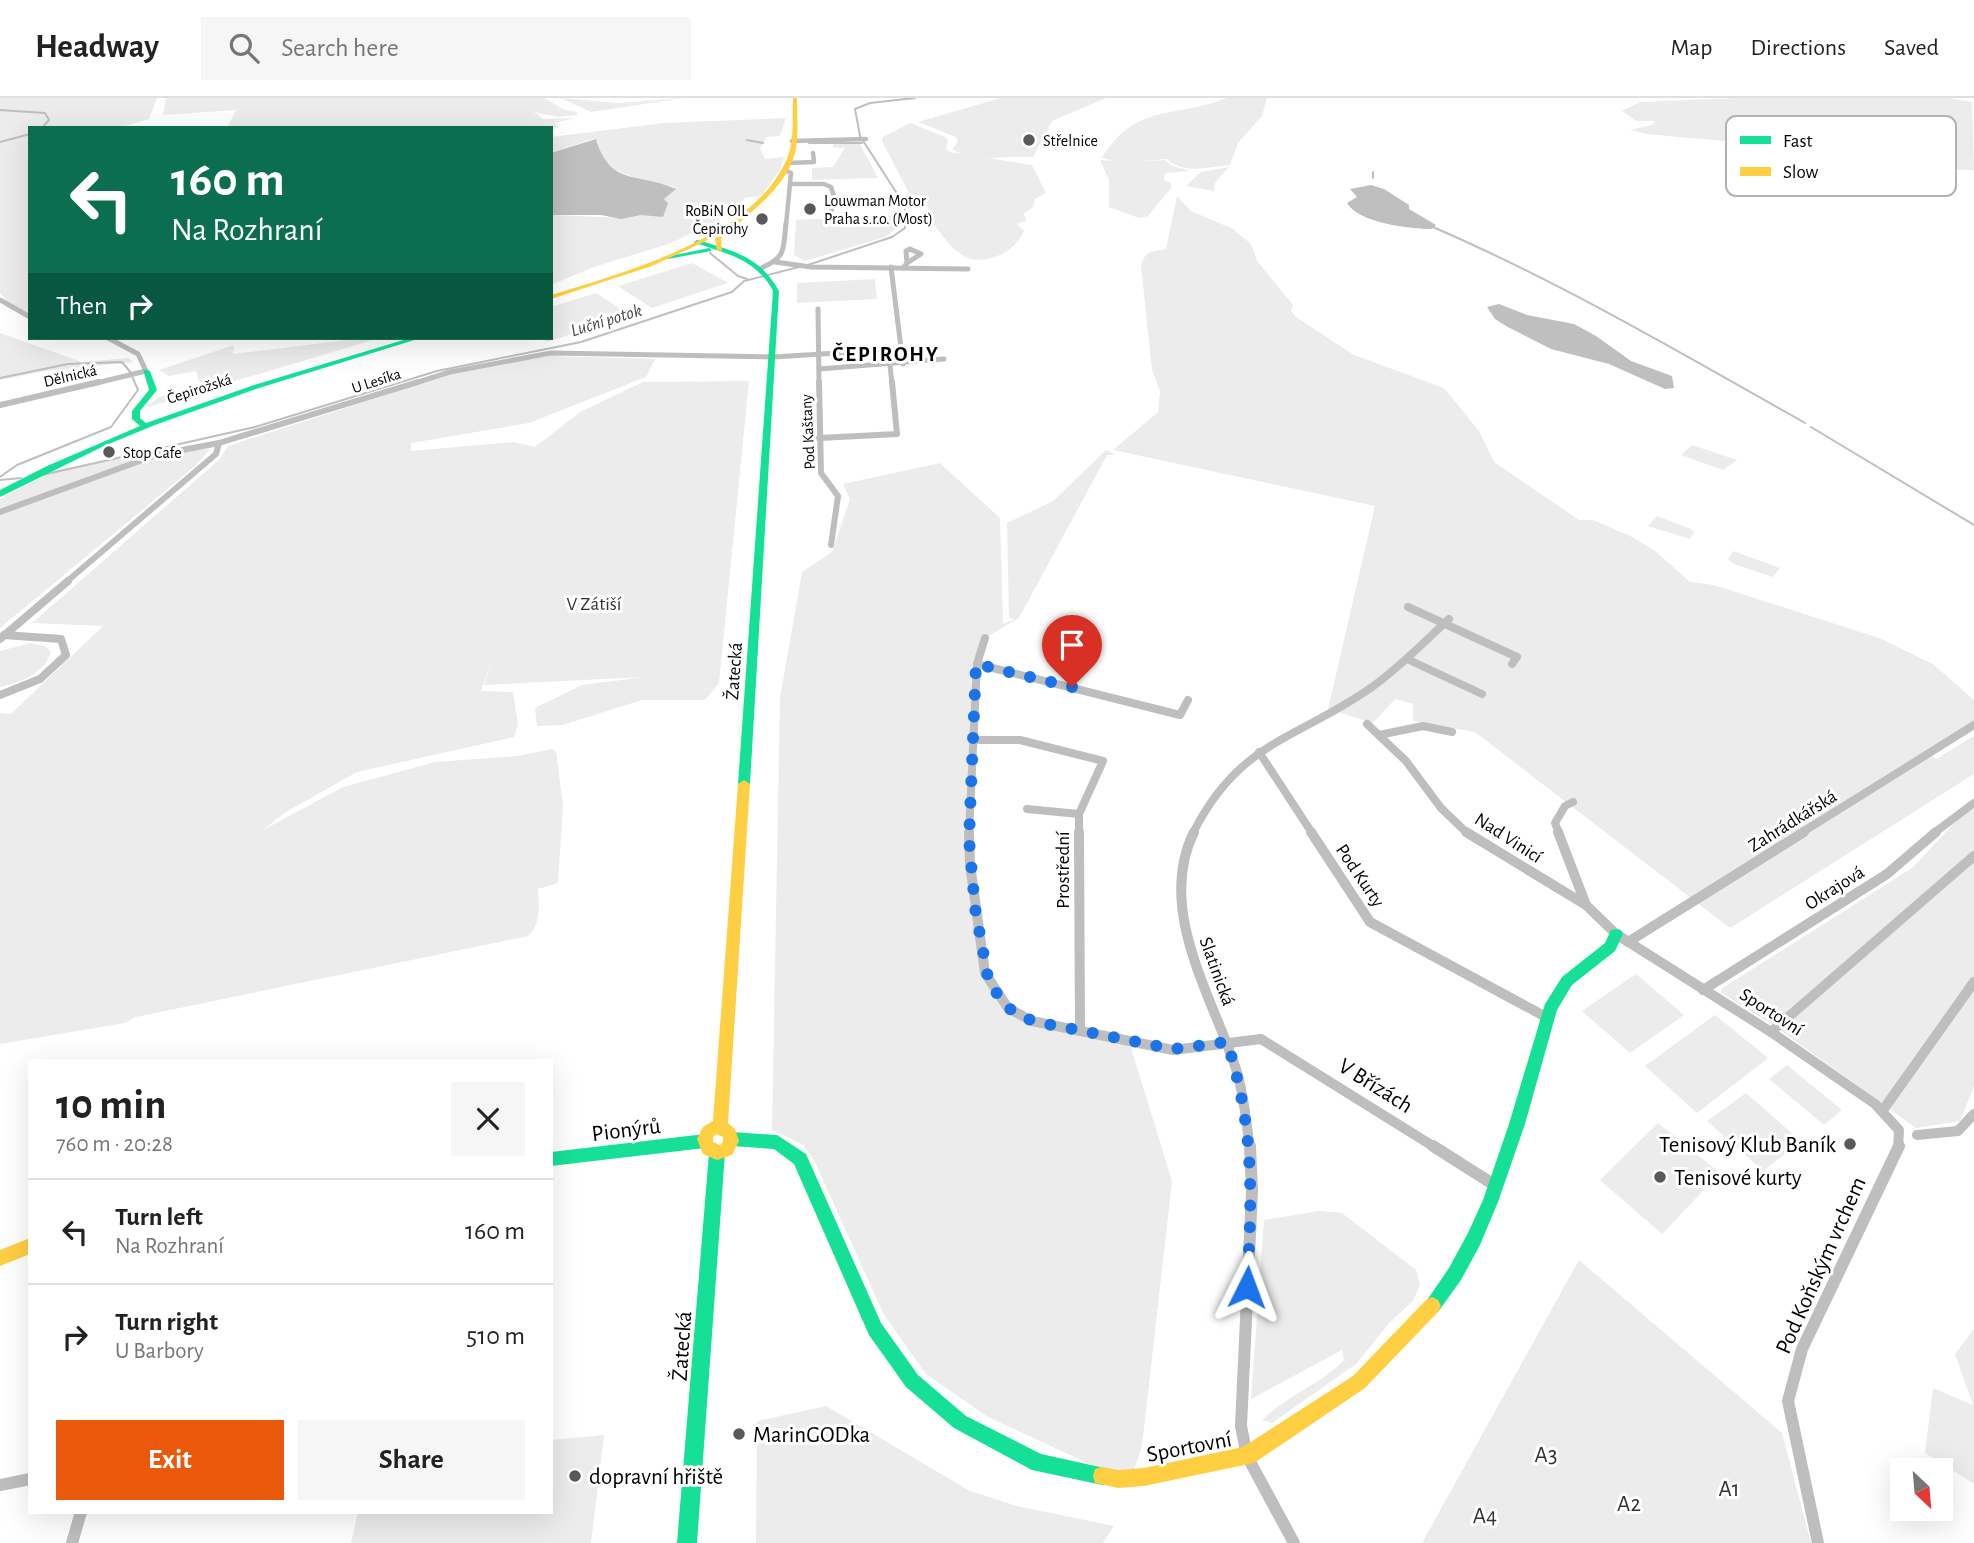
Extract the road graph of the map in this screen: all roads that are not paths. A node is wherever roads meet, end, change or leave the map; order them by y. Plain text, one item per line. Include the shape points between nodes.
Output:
1 (795, 98) edge
2 (866, 139) dead end
3 (792, 141) junction
4 (813, 153) dead end
5 (787, 167) junction
6 (790, 184) junction
7 (831, 213) dead end
8 (742, 215) junction
9 (697, 242) junction
10 (720, 250) junction
11 (775, 262) junction
12 (646, 265) junction
13 (891, 267) junction
14 (968, 269) dead end
15 (766, 273) junction
16 (553, 296) edge
17 (0, 300) edge
18 (818, 309) dead end
19 (28, 316) edge
20 (112, 340) edge
21 (411, 340) edge
22 (901, 349) junction
23 (819, 353) junction
24 (774, 357) junction
25 (944, 359) dead end
26 (903, 364) junction
27 (890, 365) junction
28 (819, 369) junction
29 (146, 371) junction
30 (0, 405) edge
31 (143, 424) junction
32 (819, 438) junction
33 (219, 443) junction
34 (0, 494) edge
35 (0, 512) edge
36 (831, 545) dead end
37 (1408, 607) dead end
38 (1447, 621) junction
39 (2, 637) edge
40 (985, 638) dead end
41 (1517, 658) dead end
42 (1407, 659) junction
43 (976, 664) junction
44 (1482, 694) dead end
45 (0, 695) edge
46 (1188, 700) dead end
47 (1367, 724) dead end
48 (1974, 725) edge
49 (1452, 732) dead end
50 (1379, 735) junction
51 (973, 740) junction
52 (1259, 752) junction
53 (1573, 802) dead end
54 (1974, 803) edge
55 (1027, 809) dead end
56 (1079, 814) junction
57 (1974, 856) edge
58 (1586, 905) junction
59 (1616, 934) junction
60 (1628, 942) junction
61 (1974, 982) edge
62 (1703, 990) junction
63 (1546, 1017) junction
64 (1080, 1031) junction
65 (1771, 1032) junction
66 (1227, 1042) junction
67 (1883, 1110) junction
68 (1974, 1114) edge
69 (720, 1127) junction
70 (1899, 1130) joint
71 (1917, 1135) dead end
72 (732, 1139) junction
73 (705, 1141) junction
74 (717, 1153) junction
75 (553, 1159) edge
76 (1496, 1186) junction
77 (28, 1247) edge
78 (0, 1258) edge
79 (1247, 1456) junction
80 (28, 1479) edge
81 (0, 1485) edge
82 (80, 1514) edge
83 (72, 1543) edge
84 (687, 1543) edge
85 (1294, 1543) edge
86 (1818, 1543) edge

1 - 3 street
2 - 3 street
3 - 5 street
4 - 5 street via 814,162
5 - 6 street
5 - 8 street via 769,192
6 - 7 street via 831,187
6 - 11 street via 783,254
8 - 9 street
8 - 10 street via 719,236
9 - 10 street
9 - 12 street
10 - 12 street via 686,252
10 - 15 street
11 - 13 street
11 - 15 street
12 - 16 street
13 - 14 street
13 - 22 street
15 - 24 street, Žatecká via 776,291
17 - 19 street
18 - 23 street, Pod Kaštany
20 - 29 street via 138,354
21 - 31 street, Čepirožská
22 - 23 street, U Lesíka
22 - 26 street
23 - 24 street, U Lesíka
23 - 28 street, Pod Kaštany
24 - 33 street, U Lesíka via 551,352 450,372
24 - 69 street, Žatecká
25 - 26 street
26 - 27 street
27 - 28 street
27 - 32 street via 897,434
28 - 32 street, Pod Kaštany
29 - 30 street, Dělnická
29 - 31 street via 153,390 135,419
31 - 34 street, Čepirožská via 63,459
32 - 36 street, Pod Kaštany via 821,472 838,496
33 - 35 street, U Lesíka via 133,463
33 - 39 street via 216,454
37 - 38 street
38 - 41 street
38 - 42 street, Slatinická
39 - 45 street via 61,639 66,655 40,679
40 - 43 street, V Břízách
42 - 44 street
42 - 52 street, Slatinická via 1371,688
43 - 46 street via 1178,719
43 - 51 street, V Břízách
47 - 50 street, Nad Vinicí
48 - 60 street, Zahrádkářská
49 - 50 street via 1423,726
50 - 58 street, Nad Vinicí via 1468,834
51 - 56 street, Prostřední via 1020,740 1105,757
51 - 64 street, V Břízách via 969,839 985,973 1008,1008 1032,1021
52 - 63 street, Pod Kurty via 1370,922
52 - 66 street, Slatinická via 1229,777 1208,804 1188,844 1184,868 1184,923 1192,958
53 - 58 street, Sportovní via 1555,822
54 - 62 street, Okrajová via 1945,820 1928,841 1889,873
55 - 56 street
56 - 64 street, Prostřední
57 - 65 street
58 - 59 street, Sportovní
59 - 60 street, Sportovní
59 - 63 street, Sportovní via 1610,947 1567,981
60 - 62 street, Sportovní
61 - 67 street
62 - 65 street, Sportovní
63 - 76 street, Sportovní
64 - 66 street, V Břízách via 1173,1049
65 - 67 street, Sportovní
66 - 76 street, V Břízách via 1252,1038 1272,1044
66 - 79 street, Slatinická via 1237,1071 1251,1152 1241,1426
67 - 70 street, Sportovní
68 - 71 street via 1960,1132
69 - 72 street via 730,1132
69 - 73 street
70 - 86 street, Pod Koňským vrchem via 1900,1144 1802,1349 1788,1401
72 - 74 street via 729,1147
72 - 79 street, Sportovní via 774,1139 800,1159 875,1329 912,1381 960,1422 1039,1462 1118,1479
73 - 74 street via 709,1151
73 - 75 street, Pionýrů
74 - 84 street, Žatecká
76 - 79 street, Sportovní via 1456,1277 1416,1326 1359,1382
77 - 78 street
79 - 85 street, Slatinická
80 - 81 street
82 - 83 street

